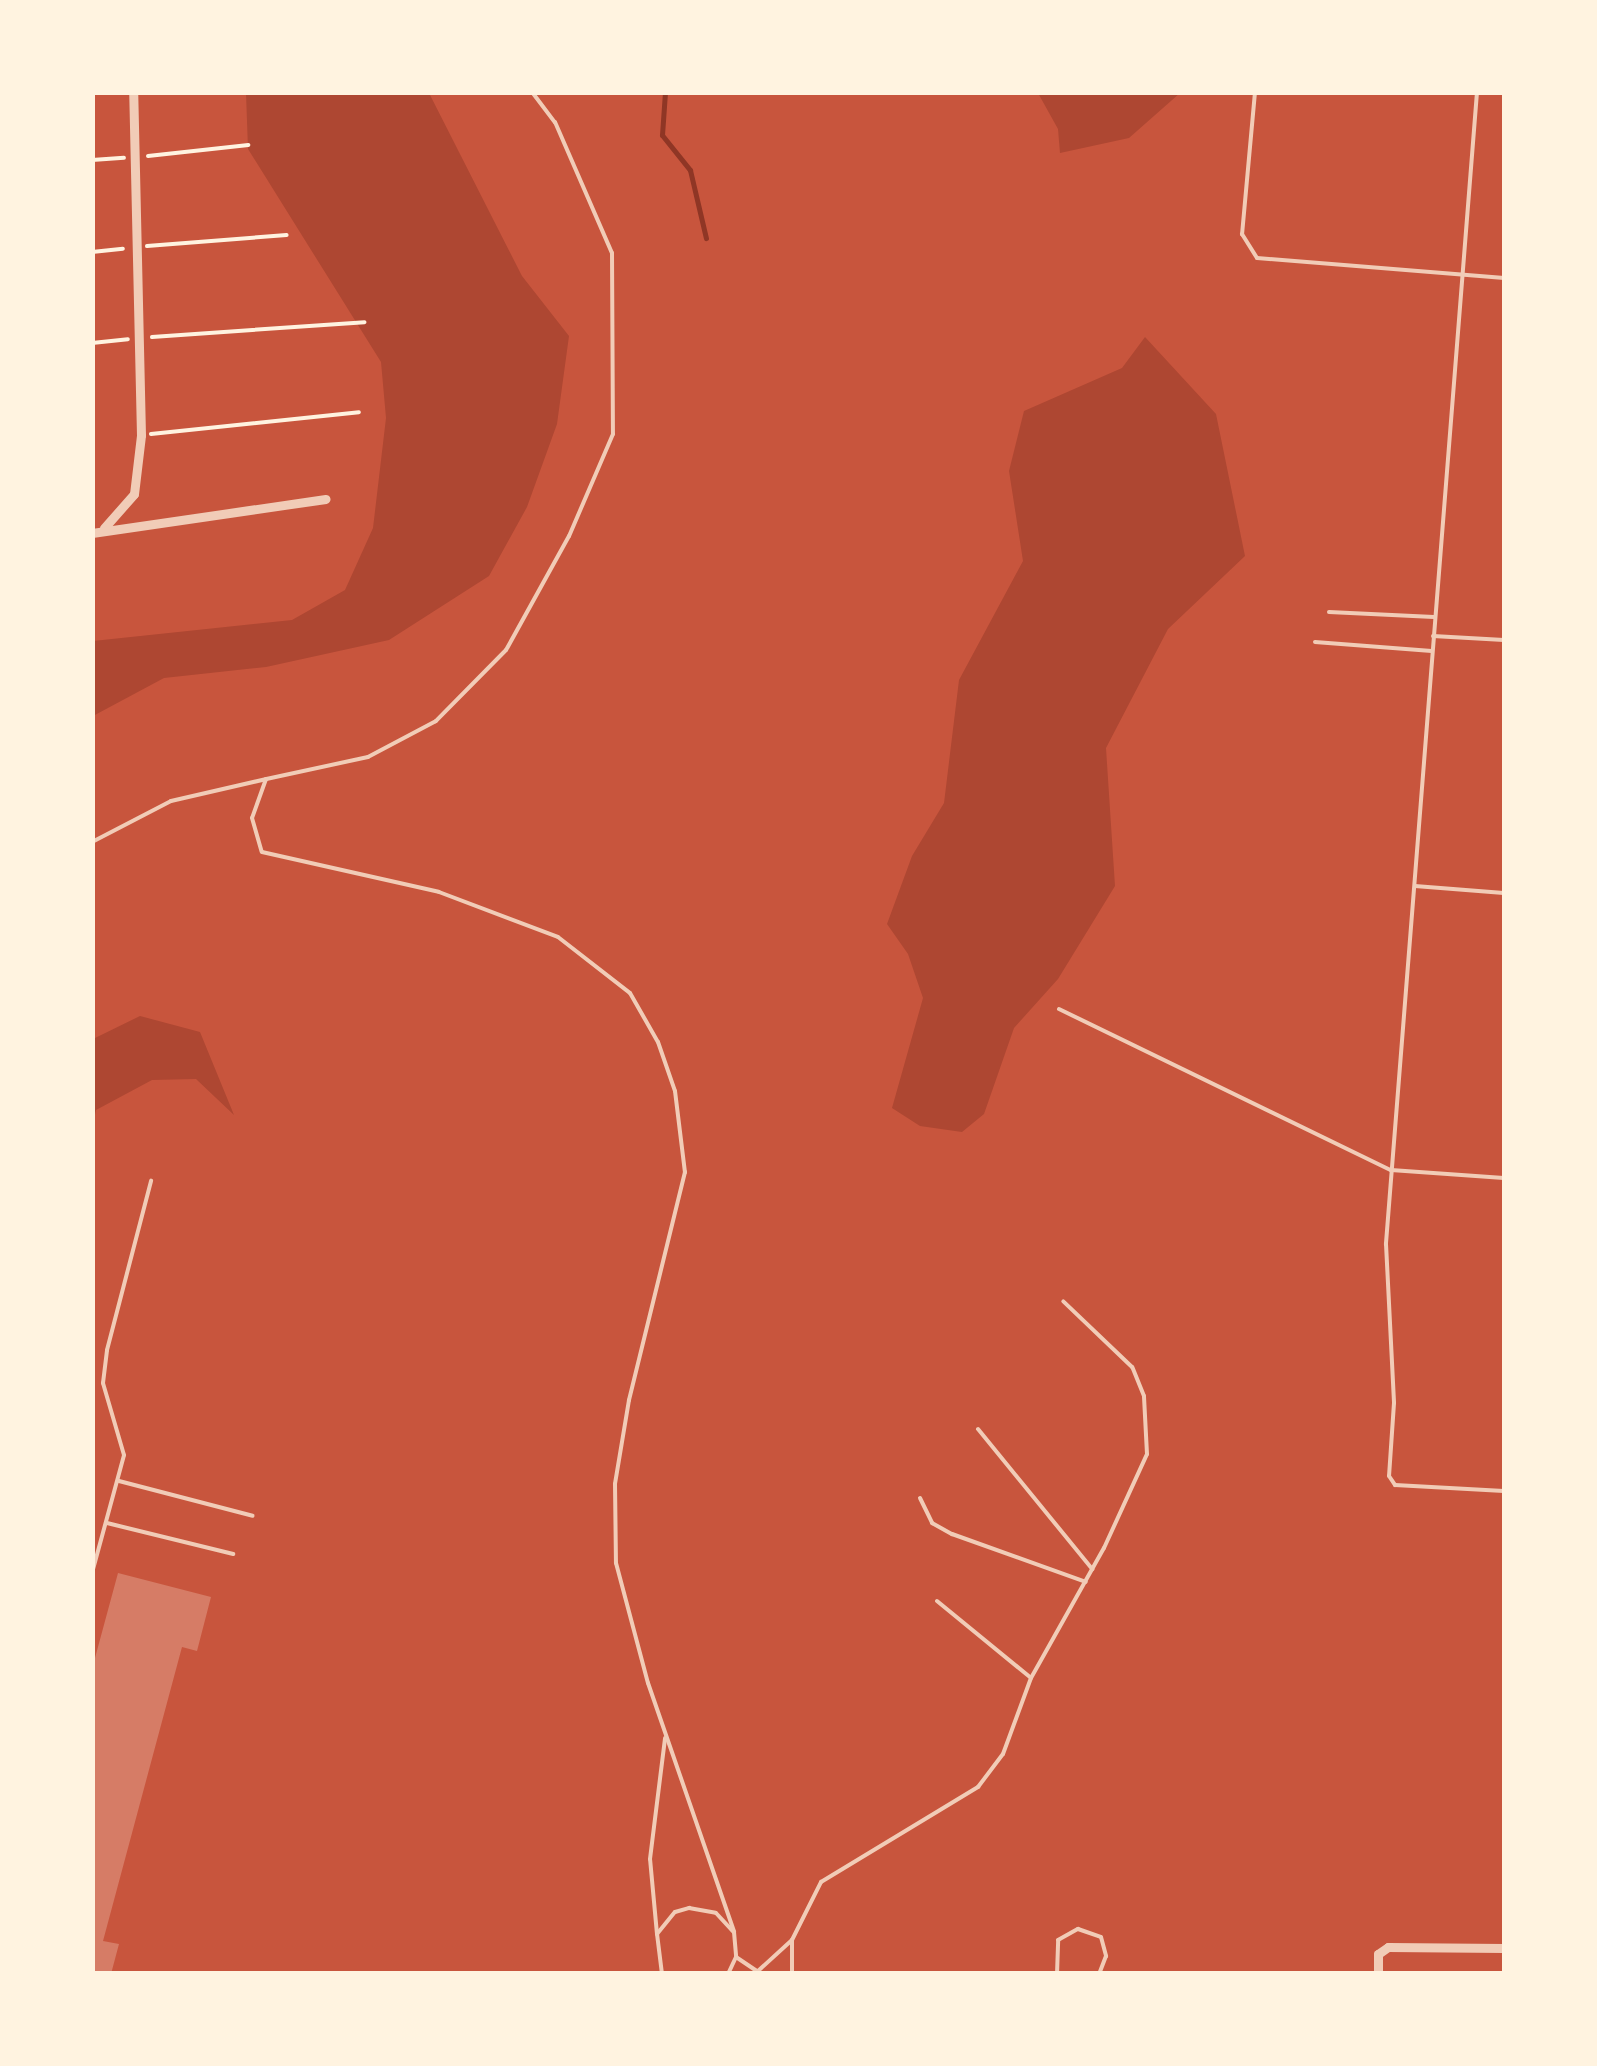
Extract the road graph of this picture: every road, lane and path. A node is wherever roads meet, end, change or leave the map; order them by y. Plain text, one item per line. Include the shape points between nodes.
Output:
1 (133, 92) edge
2 (532, 92) edge
3 (1255, 92) edge
4 (1477, 92) edge
5 (248, 145) dead end
6 (132, 158) junction
7 (92, 160) edge
8 (287, 235) dead end
9 (138, 247) junction
10 (92, 252) edge
11 (1460, 274) junction
12 (1504, 278) edge
13 (364, 322) dead end
14 (140, 338) junction
15 (92, 342) edge
16 (359, 412) dead end
17 (142, 435) junction
18 (326, 499) dead end
19 (104, 528) junction
20 (92, 532) edge
21 (1329, 612) dead end
22 (1434, 616) junction
23 (1433, 636) junction
24 (1504, 640) edge
25 (1315, 642) dead end
26 (1432, 651) junction
27 (266, 779) junction
28 (92, 842) edge
29 (1413, 886) junction
30 (1504, 893) edge
31 (1059, 1009) dead end
32 (1391, 1170) junction
33 (1504, 1178) edge
34 (152, 1181) dead end
35 (1063, 1301) dead end
36 (978, 1428) dead end
37 (120, 1481) junction
38 (1504, 1491) edge
39 (920, 1498) dead end
40 (254, 1516) dead end
41 (107, 1524) junction
42 (234, 1554) dead end
43 (1092, 1570) junction
44 (92, 1572) edge
45 (1086, 1582) junction
46 (937, 1601) dead end
47 (1031, 1678) junction
48 (665, 1738) junction
49 (734, 1932) junction
50 (657, 1934) junction
51 (792, 1940) junction
52 (1504, 1948) edge
53 (736, 1957) junction
54 (759, 1972) edge
55 (662, 1974) edge
56 (728, 1974) edge
57 (792, 1974) edge
58 (1057, 1974) edge
59 (1100, 1974) edge
60 (1378, 1974) edge

1 - 6 street
2 - 27 lane via 555,122 612,253 613,434 569,536 506,650 436,721 368,757
3 - 11 lane via 1242,234 1256,258
4 - 11 lane
5 - 6 path
6 - 7 path
6 - 9 street
8 - 9 path
9 - 10 path
9 - 14 street
11 - 12 lane
11 - 22 lane
13 - 14 path
14 - 15 path
14 - 17 street
16 - 17 path
17 - 19 street via 134,494
18 - 19 street
19 - 20 street
21 - 22 lane
22 - 23 lane
23 - 24 lane
23 - 26 lane
25 - 26 lane
26 - 29 lane
27 - 28 lane via 171,801
27 - 48 lane via 252,818 262,852 439,892 558,937 630,993 658,1042 675,1092 686,1172 629,1400 615,1504 616,1563
29 - 30 lane
29 - 32 lane
31 - 32 lane
32 - 33 lane
32 - 38 lane via 1389,1476 1395,1485
34 - 37 lane via 104,1367 124,1455
35 - 43 lane via 1132,1366 1144,1396 1146,1454
36 - 43 lane
37 - 40 lane
37 - 41 lane
39 - 45 lane via 932,1522 952,1534
41 - 42 lane
41 - 44 lane
43 - 45 lane
45 - 47 lane
46 - 47 lane
47 - 51 lane via 1002,1754 978,1786 821,1882
48 - 49 lane via 702,1824
48 - 50 lane via 650,1859
49 - 50 lane via 716,1912 689,1908
49 - 53 lane
50 - 55 lane
51 - 54 lane
51 - 57 lane
52 - 60 street via 1388,1947 1378,1954
53 - 54 lane
53 - 56 lane
58 - 59 lane via 1058,1940 1078,1929 1101,1937 1106,1956

